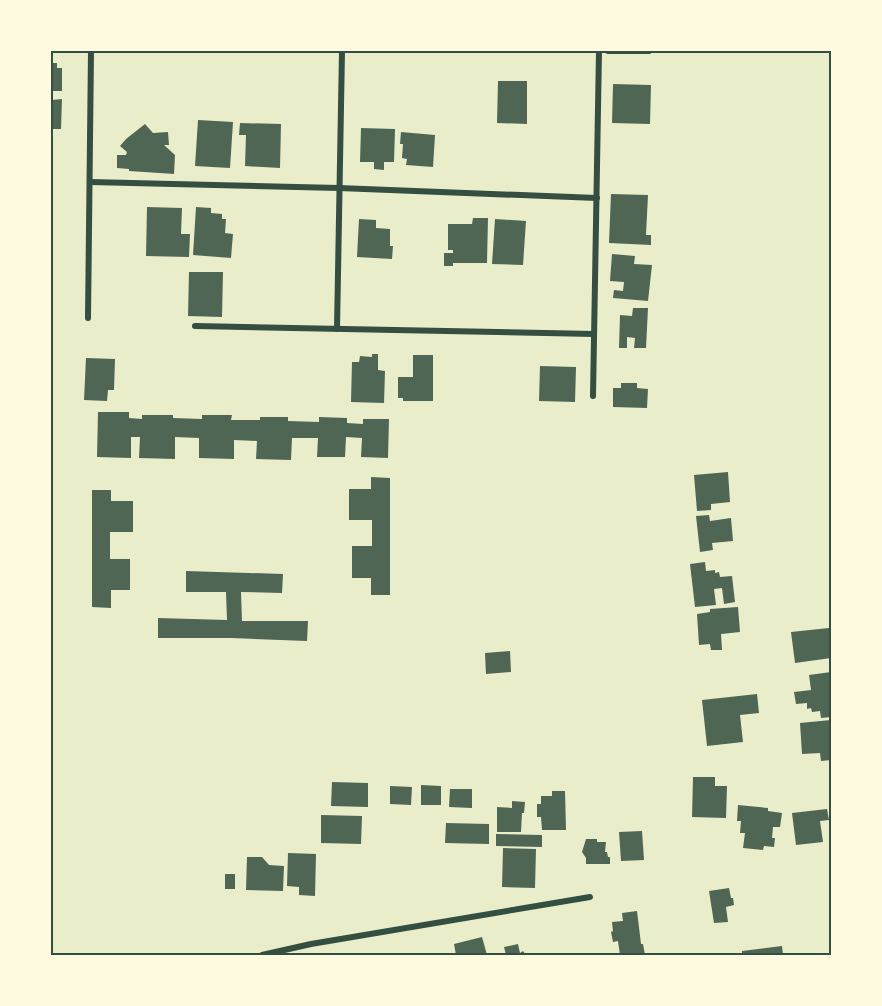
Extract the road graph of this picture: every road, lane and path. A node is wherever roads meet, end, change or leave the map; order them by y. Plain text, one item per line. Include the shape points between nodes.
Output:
1 (91, 51) edge
2 (342, 51) edge
3 (599, 51) edge
4 (608, 51) edge
5 (649, 51) edge
6 (90, 182) junction
7 (339, 188) junction
8 (597, 198) junction
9 (88, 318) dead end
10 (195, 327) dead end
11 (337, 329) junction
12 (594, 334) junction
13 (593, 396) dead end
14 (590, 897) dead end
15 (262, 955) edge

1 - 6 street
2 - 7 street
3 - 8 street
4 - 5 street
6 - 7 street
6 - 9 street
7 - 8 street
7 - 11 street
8 - 12 street
10 - 11 street
11 - 12 street
12 - 13 street
14 - 15 street

